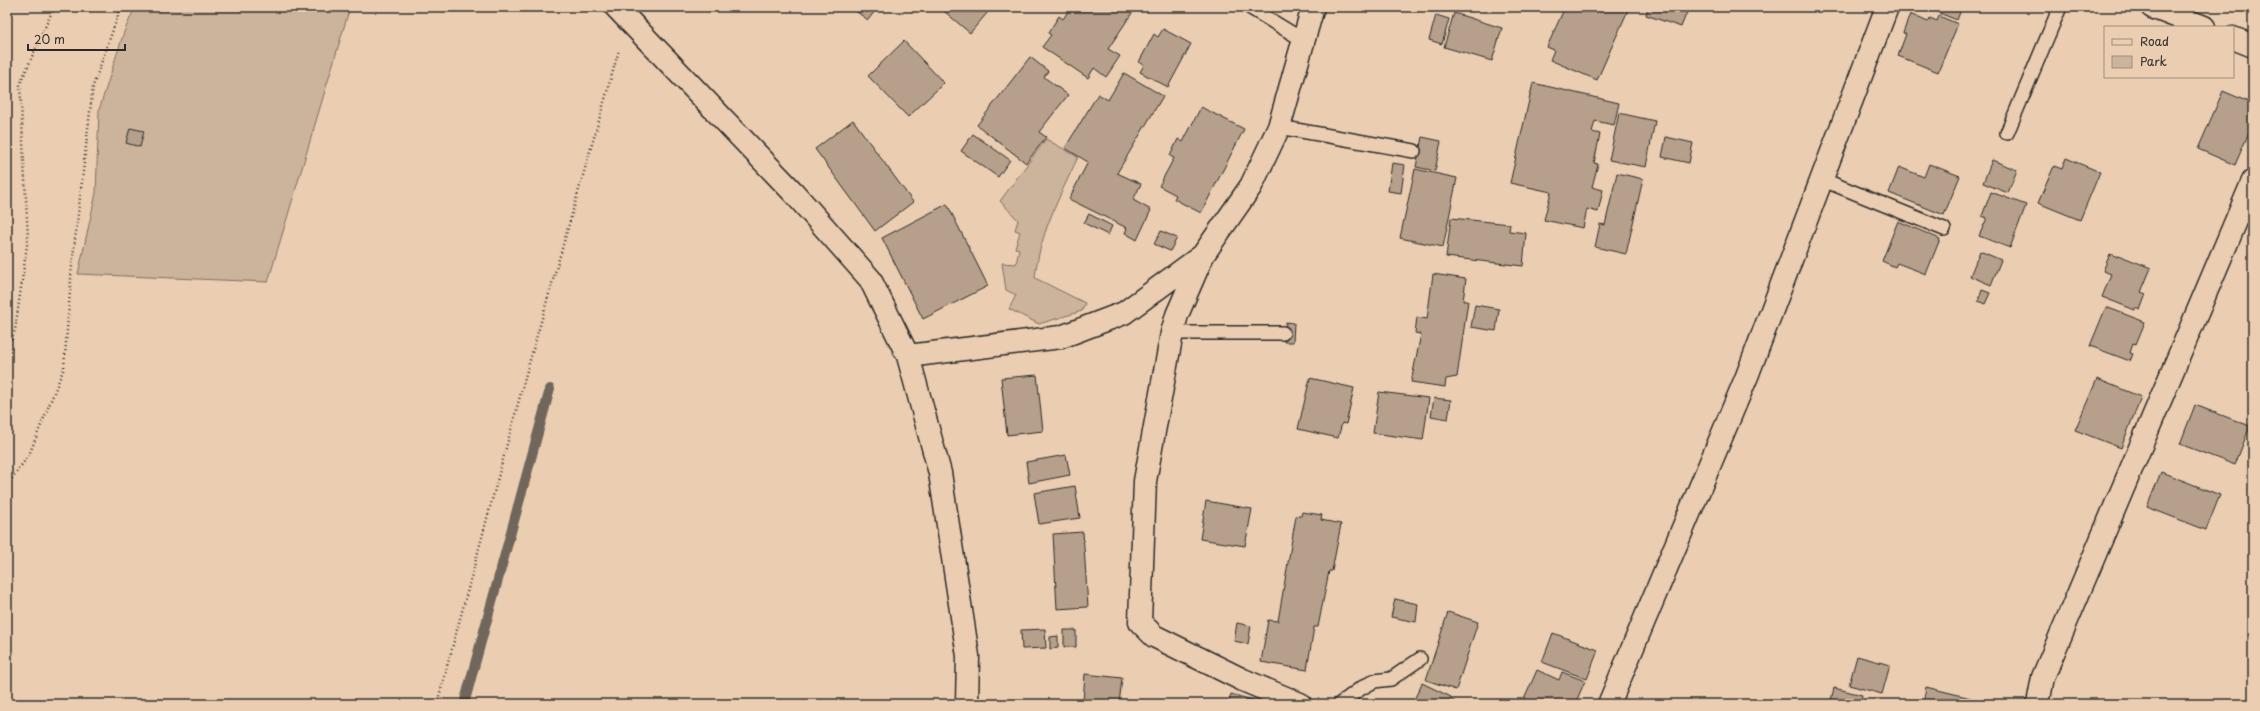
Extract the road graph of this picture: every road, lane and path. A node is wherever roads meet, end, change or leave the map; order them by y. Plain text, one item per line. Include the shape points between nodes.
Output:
1 (54, 7) edge
2 (121, 7) edge
3 (616, 7) edge
4 (1249, 7) edge
5 (1313, 7) edge
6 (1887, 7) edge
7 (2060, 7) edge
8 (2152, 7) edge
9 (632, 22) junction
10 (2201, 26) edge
11 (2234, 38) edge
12 (1303, 40) junction
13 (2253, 46) edge
14 (1279, 127) junction
15 (2008, 133) dead end
16 (1414, 151) dead end
17 (1821, 179) junction
18 (2253, 181) edge
19 (1944, 229) dead end
20 (1203, 255) junction
21 (1172, 333) junction
22 (1283, 333) dead end
23 (7, 351) edge
24 (908, 356) junction
25 (7, 485) edge
26 (1420, 659) dead end
27 (437, 704) edge
28 (967, 704) edge
29 (1300, 704) edge
30 (1340, 704) edge
31 (1609, 704) edge
32 (2038, 704) edge

1 - 23 path via 20,84 28,238 15,330
2 - 25 path via 93,86 72,266 64,368 29,455
3 - 9 street
4 - 12 lane
5 - 12 street
6 - 17 street
7 - 15 lane
8 - 10 street
9 - 24 street via 794,193 870,279
9 - 27 path via 616,56 526,374
11 - 13 street
12 - 14 street
14 - 16 lane
14 - 20 street via 1251,186
17 - 19 lane
17 - 31 street via 1747,376
18 - 32 street via 2043,677
20 - 21 street via 1177,315
20 - 24 street via 1124,312 1061,337
21 - 22 lane
21 - 29 street via 1145,481 1140,622 1154,636 1243,680
24 - 28 street via 940,473 968,656
26 - 30 lane via 1391,679 1374,681

